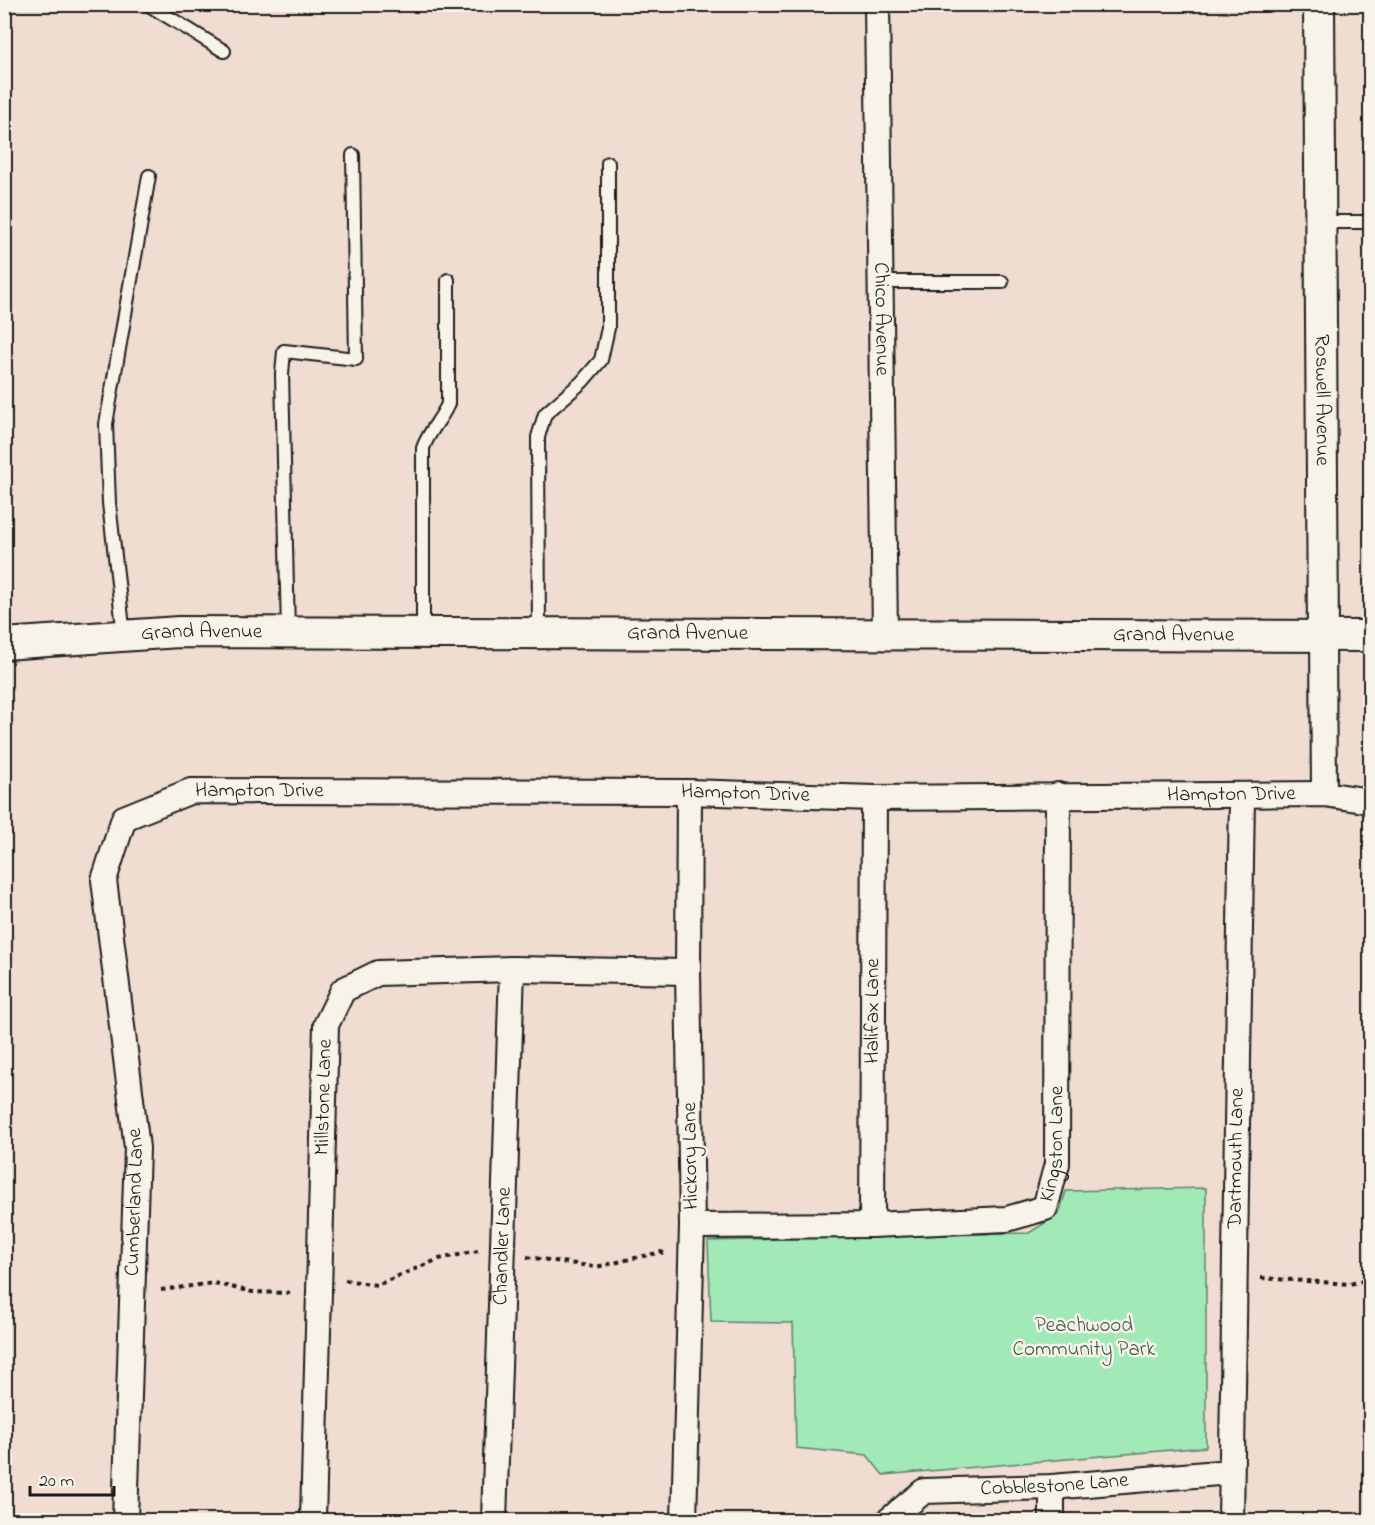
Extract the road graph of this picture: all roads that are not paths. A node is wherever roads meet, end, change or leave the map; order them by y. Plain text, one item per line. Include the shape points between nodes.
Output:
1 (147, 4) edge
2 (877, 4) edge
3 (1319, 4) edge
4 (224, 51) dead end
5 (353, 155) dead end
6 (608, 164) dead end
7 (149, 176) dead end
8 (1320, 222) junction
9 (1371, 222) edge
10 (448, 280) dead end
11 (881, 282) junction
12 (1002, 282) dead end
13 (288, 632) junction
14 (423, 633) junction
15 (539, 633) junction
16 (885, 634) junction
17 (124, 636) junction
18 (1323, 636) junction
19 (1371, 636) edge
20 (4, 644) edge
21 (689, 792) junction
22 (1324, 794) junction
23 (1058, 795) junction
24 (1242, 796) junction
25 (874, 798) junction
26 (1371, 801) edge
27 (124, 818) joint
28 (512, 969) junction
29 (687, 972) junction
30 (872, 1225) junction
31 (692, 1226) junction
32 (1230, 1472) junction
33 (1052, 1487) junction
34 (125, 1521) edge
35 (313, 1521) edge
36 (494, 1521) edge
37 (684, 1521) edge
38 (889, 1521) edge
39 (1052, 1521) edge
40 (1231, 1521) edge

1 - 4 lane
2 - 11 street, Chico Avenue
3 - 8 street, Roswell Avenue
5 - 13 lane via 356,359 284,351
6 - 15 lane via 605,347 594,370 545,414 538,437
7 - 17 lane via 106,424
8 - 9 lane
8 - 18 street, Roswell Avenue
10 - 14 lane via 448,404 423,448
11 - 12 lane
11 - 16 street, Chico Avenue
13 - 14 street, Grand Avenue
13 - 17 street, Grand Avenue
14 - 15 street, Grand Avenue
15 - 16 street, Grand Avenue
16 - 18 street, Grand Avenue
17 - 20 street, Grand Avenue
18 - 19 street, Grand Avenue
18 - 22 street, Roswell Avenue
21 - 25 street, Hampton Drive
21 - 27 street, Hampton Drive via 191,791
21 - 29 street, Hickory Lane
22 - 24 street, Hampton Drive
22 - 26 street, Hampton Drive
23 - 24 street, Hampton Drive
23 - 25 street, Hampton Drive
23 - 30 street, Kingston Lane via 1057,1164 1045,1208 1007,1219
24 - 32 street, Dartmouth Lane
25 - 30 street, Halifax Lane
27 - 34 street, Cumberland Lane via 104,880 137,1148
28 - 29 street, Millstone Lane
28 - 35 street, Millstone Lane via 378,973 343,990 326,1025
28 - 36 street, Chandler Lane
29 - 31 street, Hickory Lane
30 - 31 street, Kingston Lane
31 - 37 street, Hickory Lane
32 - 33 street, Cobblestone Lane
32 - 40 street, Dartmouth Lane
33 - 38 street, Cobblestone Lane via 924,1491
33 - 39 street

